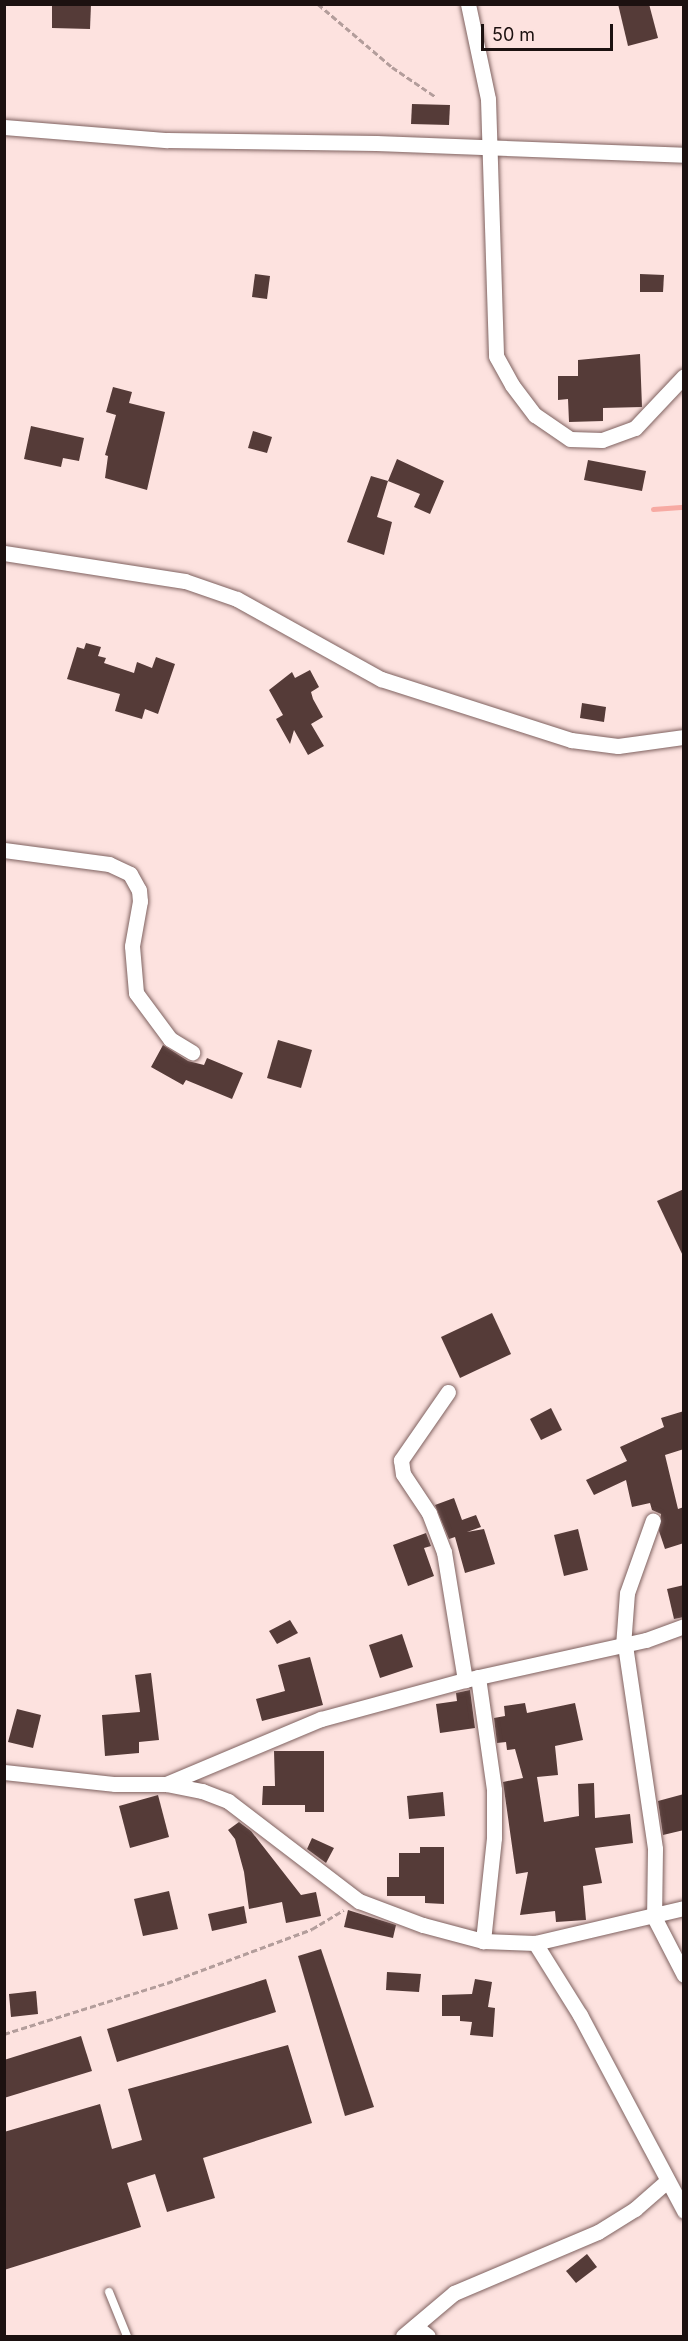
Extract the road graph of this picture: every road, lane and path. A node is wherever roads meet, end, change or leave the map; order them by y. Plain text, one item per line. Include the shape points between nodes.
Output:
1 (318, 4) edge
2 (468, 4) edge
3 (436, 97) dead end
4 (4, 127) edge
5 (490, 148) junction
6 (684, 154) edge
7 (684, 376) edge
8 (4, 553) edge
9 (684, 737) edge
10 (4, 850) edge
11 (192, 1052) dead end
12 (447, 1392) dead end
13 (653, 1520) dead end
14 (684, 1626) edge
15 (624, 1645) junction
16 (472, 1679) junction
17 (4, 1772) edge
18 (166, 1784) junction
19 (358, 1901) junction
20 (684, 1908) edge
21 (654, 1917) junction
22 (483, 1941) junction
23 (535, 1943) junction
24 (684, 1975) edge
25 (4, 2034) edge
26 (667, 2181) junction
27 (681, 2203) edge
28 (109, 2292) dead end
29 (409, 2331) edge
30 (127, 2337) edge
31 (428, 2337) edge

1 - 3 path via 392,67
2 - 5 street via 488,99
4 - 5 street via 167,140
5 - 6 street
5 - 7 street via 496,356 535,415 570,439 602,440 635,428
8 - 9 street via 185,581 237,599 381,679 571,740 618,746
10 - 11 street via 109,864 130,874 140,901 131,955 136,993 170,1039
12 - 16 street via 401,1460 403,1474 429,1513 444,1552
13 - 15 street via 629,1584
14 - 15 street
15 - 16 street
15 - 21 street via 655,1849
16 - 18 street via 321,1719
16 - 22 street via 494,1790 494,1838
17 - 18 street via 115,1784
18 - 19 street via 228,1801
19 - 22 street via 423,1925
19 - 25 path via 312,1929 263,1948
20 - 21 street
21 - 23 street
21 - 24 street
22 - 23 street
23 - 26 street via 580,2015
26 - 27 street
26 - 29 street via 635,2209 598,2232 454,2293
28 - 30 lane
29 - 31 street

